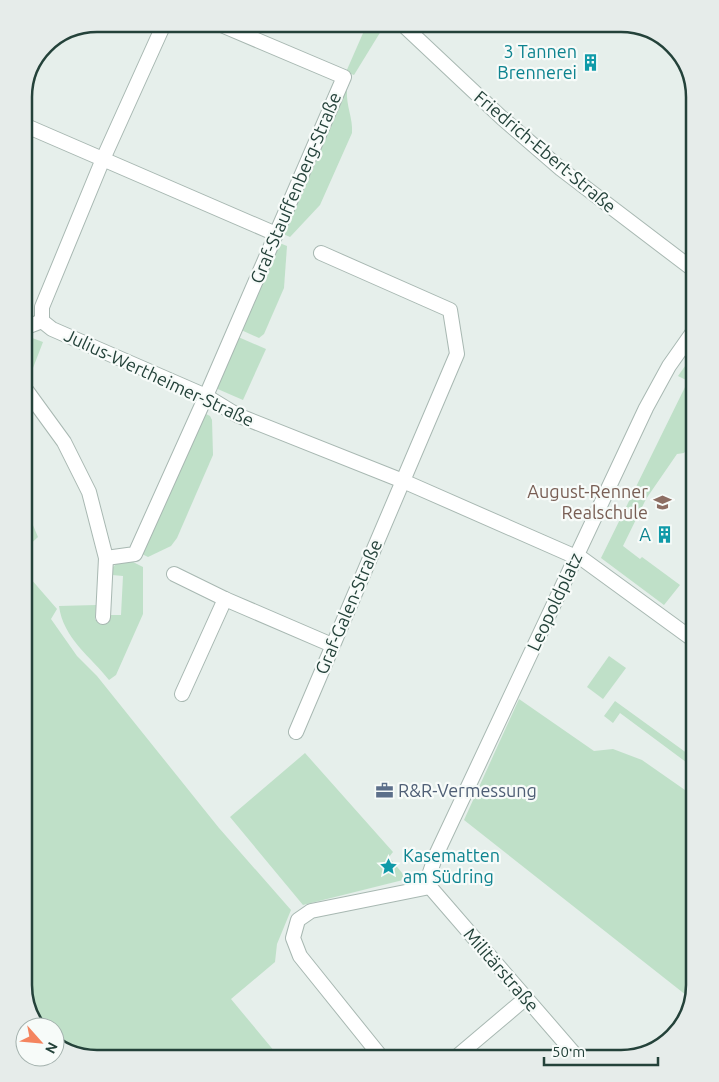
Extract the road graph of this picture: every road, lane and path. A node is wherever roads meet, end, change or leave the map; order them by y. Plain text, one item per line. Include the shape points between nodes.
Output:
1 (160, 32) edge
2 (238, 32) edge
3 (411, 33) edge
4 (33, 129) edge
5 (103, 159) junction
6 (276, 234) junction
7 (321, 253) dead end
8 (686, 265) edge
9 (42, 320) junction
10 (33, 324) edge
11 (686, 342) edge
12 (206, 396) junction
13 (33, 399) edge
14 (402, 481) junction
15 (577, 556) junction
16 (106, 558) junction
17 (174, 574) dead end
18 (225, 600) junction
19 (103, 617) dead end
20 (686, 635) edge
21 (332, 646) junction
22 (182, 694) dead end
23 (296, 732) dead end
24 (428, 884) junction
25 (526, 998) junction
26 (375, 1050) edge
27 (465, 1050) edge
28 (571, 1050) edge

1 - 5 street
2 - 6 street, Graf-Stauffenberg-Straße via 344,77
3 - 8 street, Friedrich-Ebert-Straße via 561,169
4 - 5 street
5 - 6 street
5 - 9 street via 42,307
6 - 12 street, Graf-Stauffenberg-Straße
7 - 14 street, Graf-Galen-Straße via 446,307 452,314 456,358
9 - 10 street
9 - 12 street, Julius-Wertheimer-Straße via 52,329
11 - 15 street, Leopoldplatz via 646,408
12 - 14 street, Julius-Wertheimer-Straße via 237,415
12 - 16 street, Graf-Stauffenberg-Straße via 135,554
13 - 16 street via 78,466 97,517
14 - 15 street, Julius-Wertheimer-Straße
14 - 21 street, Graf-Galen-Straße
15 - 20 street, Julius-Wertheimer-Straße
15 - 24 street, Leopoldplatz via 436,855
16 - 19 street
17 - 18 street
18 - 21 street
18 - 22 street
21 - 23 street, Graf-Galen-Straße
24 - 25 street, Militärstraße
24 - 26 street via 311,911 298,920 293,938 295,948
25 - 27 street
25 - 28 street, Militärstraße

